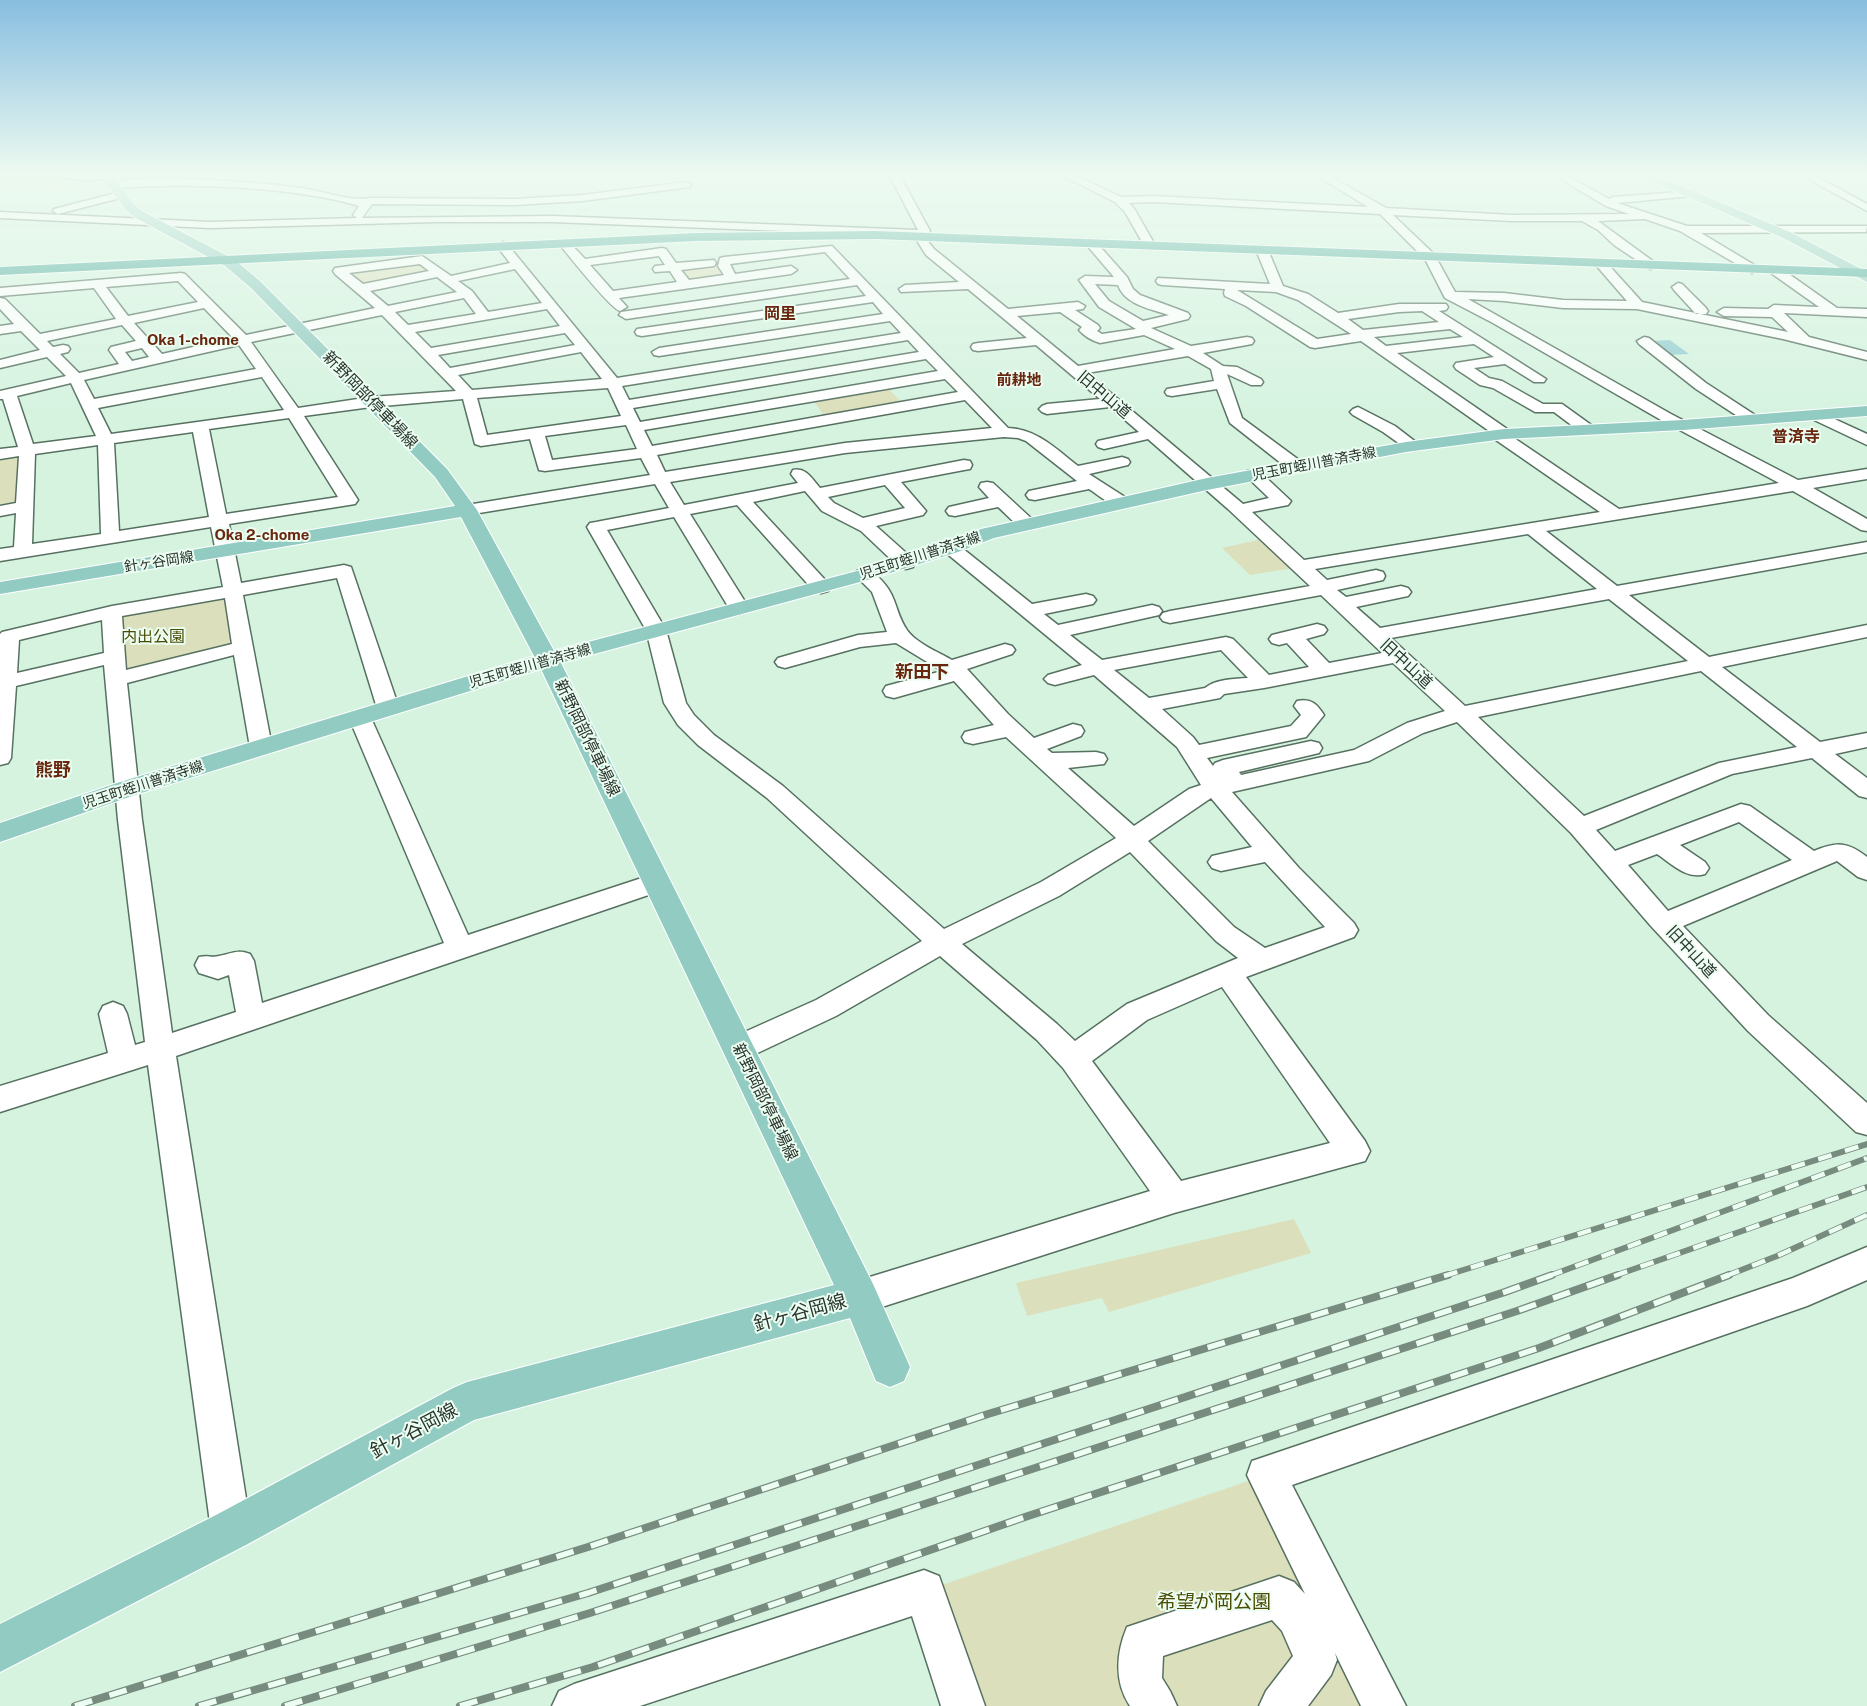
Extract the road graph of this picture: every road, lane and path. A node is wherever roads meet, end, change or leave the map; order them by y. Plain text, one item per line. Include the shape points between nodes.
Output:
1 (210, 254) edge
2 (436, 254) edge
3 (509, 254) edge
4 (574, 254) edge
5 (650, 254) edge
6 (663, 254) edge
7 (783, 254) edge
8 (834, 254) edge
9 (932, 254) edge
10 (1100, 254) edge
11 (1156, 254) edge
12 (1264, 254) edge
13 (1349, 254) edge
14 (1427, 254) edge
15 (1633, 254) edge
16 (1727, 254) edge
17 (1823, 254) edge
18 (424, 255) junction
19 (1430, 257) junction
20 (224, 260) junction
21 (582, 263) junction
22 (710, 263) dead end
23 (843, 263) junction
24 (1601, 264) junction
25 (518, 265) junction
26 (1650, 265) junction
27 (824, 266) dead end
28 (674, 267) junction
29 (1191, 267) dead end
30 (806, 268) dead end
31 (50, 269) junction
32 (1752, 269) junction
33 (1775, 270) junction
34 (0, 271) edge
35 (644, 271) dead end
36 (1864, 275) edge
37 (614, 276) dead end
38 (444, 277) junction
39 (595, 278) junction
40 (732, 278) junction
41 (860, 281) junction
42 (1123, 282) junction
43 (1200, 283) junction
44 (97, 284) junction
45 (686, 285) junction
46 (1232, 286) junction
47 (1678, 287) dead end
48 (1278, 288) junction
49 (359, 289) junction
50 (905, 289) dead end
51 (28, 290) junction
52 (0, 292) edge
53 (467, 294) junction
54 (976, 294) junction
55 (1450, 295) junction
56 (609, 296) junction
57 (876, 298) junction
58 (1102, 302) junction
59 (206, 304) junction
60 (1470, 304) junction
61 (550, 305) junction
62 (1637, 305) junction
63 (2, 307) edge
64 (1424, 307) junction
65 (1062, 308) junction
66 (385, 310) junction
67 (1197, 310) dead end
68 (1661, 311) junction
69 (1701, 312) junction
70 (1833, 312) junction
71 (1005, 313) junction
72 (1776, 313) junction
73 (1867, 313) edge
74 (626, 315) junction
75 (484, 316) junction
76 (894, 316) junction
77 (1183, 316) junction
78 (1335, 316) junction
79 (1316, 317) dead end
80 (1298, 320) dead end
81 (125, 321) junction
82 (1281, 322) junction
83 (1451, 324) junction
84 (25, 326) junction
85 (299, 328) junction
86 (569, 328) junction
87 (1143, 329) junction
88 (0, 330) edge
89 (405, 330) junction
90 (642, 332) junction
91 (912, 335) junction
92 (1362, 335) junction
93 (140, 337) junction
94 (107, 338) dead end
95 (38, 339) junction
96 (243, 340) junction
97 (1476, 340) junction
98 (1804, 340) junction
99 (1039, 341) junction
100 (1247, 341) dead end
101 (1644, 341) dead end
102 (19, 343) dead end
103 (78, 345) dead end
104 (978, 347) dead end
105 (1190, 350) junction
106 (1384, 350) junction
107 (50, 352) junction
108 (589, 352) junction
109 (659, 352) junction
110 (427, 353) junction
111 (930, 354) junction
112 (255, 356) junction
113 (1867, 356) edge
114 (773, 357) junction
115 (236, 359) dead end
116 (160, 360) junction
117 (1506, 360) junction
118 (0, 364) edge
119 (514, 365) junction
120 (128, 367) junction
121 (200, 368) junction
122 (1074, 371) junction
123 (266, 372) junction
124 (447, 372) junction
125 (678, 372) junction
126 (949, 374) junction
127 (789, 377) junction
128 (1220, 377) junction
129 (76, 378) junction
130 (1539, 379) dead end
131 (1256, 382) dead end
132 (1485, 382) junction
133 (613, 383) junction
134 (890, 384) junction
135 (522, 390) junction
136 (1172, 392) dead end
137 (1445, 393) junction
138 (5, 394) edge
139 (469, 395) junction
140 (969, 395) junction
141 (284, 398) junction
142 (806, 398) junction
143 (264, 401) dead end
144 (372, 402) junction
145 (1112, 402) junction
146 (88, 405) junction
147 (911, 405) junction
148 (1046, 409) dead end
149 (1867, 411) edge
150 (1358, 412) dead end
151 (294, 413) junction
152 (1817, 416) junction
153 (631, 417) junction
154 (117, 420) dead end
155 (1753, 420) junction
156 (18, 421) junction
157 (823, 421) junction
158 (98, 423) junction
159 (0, 424) edge
160 (1683, 425) junction
161 (200, 426) junction
162 (1588, 430) junction
163 (1004, 432) junction
164 (536, 433) junction
165 (1150, 434) junction
166 (1501, 435) junction
167 (106, 440) junction
168 (1867, 440) edge
169 (1104, 444) dead end
170 (1413, 446) junction
171 (845, 448) junction
172 (27, 450) junction
173 (648, 452) junction
174 (0, 454) edge
175 (787, 457) junction
176 (1122, 462) dead end
177 (964, 465) dead end
178 (545, 466) junction
179 (1297, 467) junction
180 (1075, 472) junction
181 (1867, 474) edge
182 (1253, 475) junction
183 (660, 479) junction
184 (890, 479) junction
185 (1092, 483) junction
186 (1207, 484) junction
187 (1797, 486) junction
188 (987, 487) dead end
189 (811, 490) junction
190 (1034, 495) dead end
191 (555, 496) junction
192 (741, 498) junction
193 (1002, 501) junction
194 (1122, 503) junction
195 (25, 506) junction
196 (467, 510) junction
197 (678, 510) junction
198 (1239, 510) junction
199 (0, 511) edge
200 (955, 511) dead end
201 (1616, 515) junction
202 (220, 520) junction
203 (860, 524) junction
204 (1027, 524) junction
205 (1867, 526) edge
206 (1532, 529) junction
207 (110, 538) junction
208 (1867, 547) edge
209 (951, 548) junction
210 (23, 551) junction
211 (226, 551) junction
212 (0, 555) edge
213 (906, 562) junction
214 (1299, 566) junction
215 (864, 575) junction
216 (1376, 576) dead end
217 (821, 587) junction
218 (0, 588) edge
219 (1322, 588) junction
220 (233, 590) junction
221 (1401, 592) dead end
222 (1613, 592) junction
223 (1086, 600) dead end
224 (1341, 604) junction
225 (739, 608) junction
226 (1029, 611) junction
227 (112, 612) junction
228 (656, 630) junction
229 (1317, 630) dead end
230 (1867, 631) edge
231 (1054, 632) junction
232 (1375, 635) junction
233 (901, 636) junction
234 (243, 647) junction
235 (1005, 650) dead end
236 (1398, 656) junction
237 (113, 657) junction
238 (548, 660) junction
239 (785, 662) dead end
240 (1704, 663) junction
241 (1098, 667) junction
242 (954, 670) junction
243 (1324, 670) junction
244 (116, 679) junction
245 (1055, 680) dead end
246 (1264, 682) junction
247 (894, 691) dead end
248 (3, 694) edge
249 (1144, 706) junction
250 (1305, 706) dead end
251 (388, 708) junction
252 (1460, 714) junction
253 (360, 718) junction
254 (1010, 729) junction
255 (1073, 731) dead end
256 (973, 737) dead end
257 (1867, 740) edge
258 (261, 747) junction
259 (1311, 748) dead end
260 (1817, 751) junction
261 (1039, 754) junction
262 (1193, 754) junction
263 (0, 758) edge
264 (1096, 759) dead end
265 (1225, 786) junction
266 (126, 789) junction
267 (1867, 790) edge
268 (1580, 827) junction
269 (0, 833) edge
270 (1133, 839) junction
271 (1659, 843) junction
272 (1271, 852) junction
273 (1221, 862) dead end
274 (1611, 862) junction
275 (1813, 862) junction
276 (1696, 868) dead end
277 (1867, 870) edge
278 (657, 882) junction
279 (1664, 923) junction
280 (942, 942) junction
281 (460, 948) junction
282 (1262, 961) junction
283 (209, 965) dead end
284 (1227, 973) junction
285 (113, 1014) dead end
286 (251, 1018) junction
287 (738, 1048) junction
288 (160, 1049) junction
289 (1073, 1059) junction
290 (124, 1060) junction
291 (0, 1099) edge
292 (1867, 1122) edge
293 (1174, 1198) junction
294 (1867, 1263) edge
295 (860, 1297) junction
296 (890, 1367) dead end
297 (231, 1530) junction
298 (0, 1649) edge
299 (574, 1706) edge
300 (963, 1706) edge
301 (1155, 1706) edge
302 (1282, 1706) edge
303 (1384, 1706) edge

1 - 20 main road, 新野岡部停車場線
2 - 18 highway
3 - 25 street
4 - 21 street
5 - 21 street
6 - 28 street
7 - 40 street via 724,261
8 - 23 street
9 - 54 street, 旧中山道
10 - 42 street
11 - 43 street via 1167,281
12 - 48 street
13 - 19 highway
14 - 19 street
15 - 26 street
16 - 32 street
17 - 36 main road
18 - 20 highway
18 - 38 street
18 - 49 street via 339,271
19 - 24 highway
19 - 55 street
20 - 31 highway
20 - 85 main road, 新野岡部停車場線 via 250,280
21 - 39 street
22 - 28 street
23 - 27 street
23 - 41 street
24 - 26 highway
24 - 62 street
25 - 38 street
25 - 61 street
26 - 32 highway
28 - 35 street
28 - 45 street
29 - 43 street
30 - 40 street
31 - 34 highway
31 - 51 street
32 - 33 highway
33 - 36 highway
33 - 70 street
37 - 39 street
38 - 49 street
38 - 53 street
39 - 56 street
40 - 45 street
41 - 57 street
41 - 74 street
42 - 58 street via 1085,280
42 - 77 street via 1135,298
43 - 46 street
44 - 51 street
44 - 59 street via 181,277
44 - 81 street
45 - 56 street
46 - 48 street
46 - 82 street via 1230,293
47 - 69 street
48 - 78 street via 1302,297
49 - 66 street
50 - 54 street
51 - 52 street
53 - 66 street
53 - 75 street
54 - 71 street, 旧中山道
55 - 60 street
55 - 62 street via 1563,304
56 - 74 street
57 - 76 street
57 - 90 street
58 - 65 street
58 - 87 street
59 - 81 street
59 - 96 street
60 - 64 street
60 - 160 street
61 - 75 street
61 - 86 street
62 - 68 street
63 - 84 street
64 - 78 street
64 - 83 street
65 - 71 street
65 - 87 street via 1093,328 1086,330 1100,339
66 - 85 street
66 - 89 street
67 - 77 street
68 - 69 street
68 - 98 street
69 - 72 street
70 - 72 street via 1774,309
70 - 73 street
71 - 99 street, 旧中山道
72 - 98 street
74 - 90 street
75 - 89 street
76 - 91 street
76 - 109 street
77 - 87 street
78 - 79 street
78 - 92 street
80 - 82 street
81 - 93 street
81 - 95 street
82 - 92 street via 1315,344
83 - 92 street
83 - 97 street
84 - 88 street
84 - 95 street
85 - 96 street
85 - 144 main road, 新野岡部停車場線
86 - 108 street
86 - 110 street
87 - 105 street
89 - 110 street
90 - 109 street
91 - 111 street
91 - 114 street
92 - 106 street
93 - 94 street
93 - 116 street
93 - 120 street via 116,350
95 - 102 street
95 - 107 street
96 - 112 street
96 - 121 street
97 - 106 street
97 - 117 street
98 - 113 street
99 - 104 street
99 - 122 street, 旧中山道
100 - 105 street
101 - 155 street
103 - 107 street
105 - 122 street
105 - 128 street via 1217,367
106 - 137 street
107 - 118 street
107 - 129 street
108 - 119 street
108 - 133 street
109 - 125 street
110 - 124 street
111 - 126 street
111 - 127 street
112 - 115 street
112 - 123 street
114 - 125 street
114 - 127 street
116 - 120 street
116 - 121 street
117 - 130 street
117 - 132 street via 1462,366
119 - 124 street
119 - 135 street
120 - 129 street
121 - 123 street
121 - 146 street
122 - 145 street, 旧中山道
123 - 141 street
124 - 139 street
125 - 133 street
126 - 134 street
126 - 140 street
127 - 142 street
127 - 153 street
128 - 131 street via 1232,370
128 - 136 street
128 - 179 street via 1235,420
129 - 138 street
129 - 146 street
132 - 137 street via 1470,390
132 - 162 street via 1497,384 1540,409 1558,407
133 - 135 street
133 - 153 street
134 - 142 street
134 - 147 street
135 - 139 street
137 - 166 street
138 - 156 street
139 - 144 street
139 - 164 street via 481,441
140 - 147 street
140 - 163 street
141 - 143 street
141 - 151 street
142 - 153 street
142 - 157 street
144 - 151 street
144 - 196 main road, 新野岡部停車場線 via 441,473
145 - 148 street
145 - 165 street, 旧中山道
146 - 158 street
147 - 157 street
149 - 152 main road, 児玉町蛭川普済寺線
150 - 170 street
151 - 161 street
151 - 202 street via 349,500
152 - 155 main road, 児玉町蛭川普済寺線
152 - 168 street
153 - 164 street
153 - 173 street
154 - 158 street
155 - 160 main road, 児玉町蛭川普済寺線
156 - 159 street
156 - 172 street
157 - 171 street
157 - 173 street
158 - 167 street
160 - 162 main road, 児玉町蛭川普済寺線
160 - 187 street
161 - 167 street
161 - 202 street
162 - 166 main road, 児玉町蛭川普済寺線
163 - 171 street
163 - 180 street via 1021,433 1032,438
164 - 178 street
165 - 169 street
165 - 186 street, 旧中山道
166 - 170 main road, 児玉町蛭川普済寺線
166 - 201 street
167 - 172 street
167 - 207 street
170 - 179 main road, 児玉町蛭川普済寺線
171 - 175 street
172 - 174 street
172 - 195 street
173 - 178 street
173 - 183 street
175 - 183 street
175 - 189 street
176 - 180 street
177 - 184 street
178 - 191 street
179 - 182 main road, 児玉町蛭川普済寺線
180 - 185 street
181 - 187 street
182 - 186 main road, 児玉町蛭川普済寺線
182 - 198 street via 1282,501
183 - 191 street
183 - 197 street
184 - 189 street
184 - 203 street via 917,511
185 - 190 street
185 - 194 street
186 - 194 main road, 児玉町蛭川普済寺線
186 - 198 street, 旧中山道
187 - 201 street
187 - 205 street
188 - 193 street
189 - 192 street
189 - 203 street via 828,507
191 - 196 street
192 - 197 street
192 - 217 street
193 - 200 street
193 - 204 street
194 - 204 main road, 児玉町蛭川普済寺線
195 - 199 street
195 - 210 street
196 - 211 main road, 針ヶ谷岡線
196 - 238 main road, 新野岡部停車場線
197 - 225 street
197 - 228 street via 596,528
198 - 214 street, 旧中山道
201 - 206 street
202 - 207 street
202 - 211 street
203 - 213 street
204 - 209 main road, 児玉町蛭川普済寺線 via 988,533
206 - 214 street
206 - 222 street
207 - 210 street
208 - 222 street
209 - 213 main road, 児玉町蛭川普済寺線
209 - 226 street
210 - 212 street
211 - 218 main road, 針ヶ谷岡線
211 - 220 street
213 - 215 main road, 児玉町蛭川普済寺線
214 - 219 street, 旧中山道
215 - 217 main road, 児玉町蛭川普済寺線
215 - 233 street via 881,590
216 - 219 street
217 - 225 main road, 児玉町蛭川普済寺線
219 - 224 street, 旧中山道
219 - 231 street
220 - 227 street
220 - 234 street
220 - 251 street via 344,572
221 - 224 street
222 - 232 street
222 - 240 street
223 - 226 street
224 - 232 street, 旧中山道
225 - 228 main road, 児玉町蛭川普済寺線
226 - 231 street
227 - 237 street
227 - 248 street via 9,636
228 - 238 main road, 児玉町蛭川普済寺線
228 - 280 street via 675,703 686,720 706,740 775,792
229 - 243 street via 1285,638
230 - 240 street
231 - 241 street
232 - 236 street, 旧中山道
233 - 239 street via 858,640
233 - 242 street
234 - 244 street
234 - 258 street
235 - 242 street
236 - 243 street
236 - 252 street, 旧中山道
237 - 244 street
237 - 248 street
238 - 251 main road, 児玉町蛭川普済寺線
238 - 278 main road, 新野岡部停車場線
240 - 252 street
240 - 260 street
241 - 245 street
241 - 246 street via 1226,643
241 - 249 street
242 - 247 street
242 - 254 street
243 - 246 street
244 - 266 street
246 - 249 street via 1218,688 1212,693
248 - 263 street
249 - 262 street via 1185,742
250 - 262 street via 1313,715 1298,732
251 - 253 main road, 児玉町蛭川普済寺線
252 - 265 street via 1415,728 1361,756
252 - 268 street, 旧中山道
253 - 258 main road, 児玉町蛭川普済寺線
253 - 281 street
254 - 256 street
254 - 261 street
255 - 261 street
257 - 260 street
258 - 266 main road, 児玉町蛭川普済寺線
259 - 265 street via 1222,768
260 - 267 street
260 - 268 street via 1727,768
261 - 264 street
261 - 270 street
262 - 265 street
265 - 270 street via 1197,795
265 - 272 street
266 - 269 main road, 児玉町蛭川普済寺線
266 - 288 street
268 - 274 street, 旧中山道
270 - 280 street via 1050,889
270 - 282 street via 1225,934
271 - 274 street
271 - 275 street via 1742,812
271 - 276 street
272 - 273 street
272 - 282 street via 1345,930
274 - 279 street, 旧中山道
275 - 277 street via 1835,852 1847,855
275 - 279 street
278 - 281 street
278 - 287 main road, 新野岡部停車場線
279 - 292 street, 旧中山道 via 1758,1023
280 - 287 street via 826,1008
280 - 289 street via 1047,1032
281 - 286 street
282 - 284 street
283 - 286 street via 218,968 240,961
284 - 289 street via 1137,1012
284 - 293 street via 1354,1151
285 - 290 street
286 - 288 street
287 - 295 main road, 新野岡部停車場線
288 - 290 street
288 - 297 street
289 - 293 street
290 - 291 street
293 - 295 street
294 - 303 street via 1796,1294 1266,1475
295 - 296 main road, 新野岡部停車場線
295 - 297 main road, 針ヶ谷岡線 via 466,1402
297 - 298 main road, 針ヶ谷岡線
299 - 300 street via 924,1591
301 - 302 street via 1140,1683 1142,1642 1279,1597 1297,1616 1316,1660

